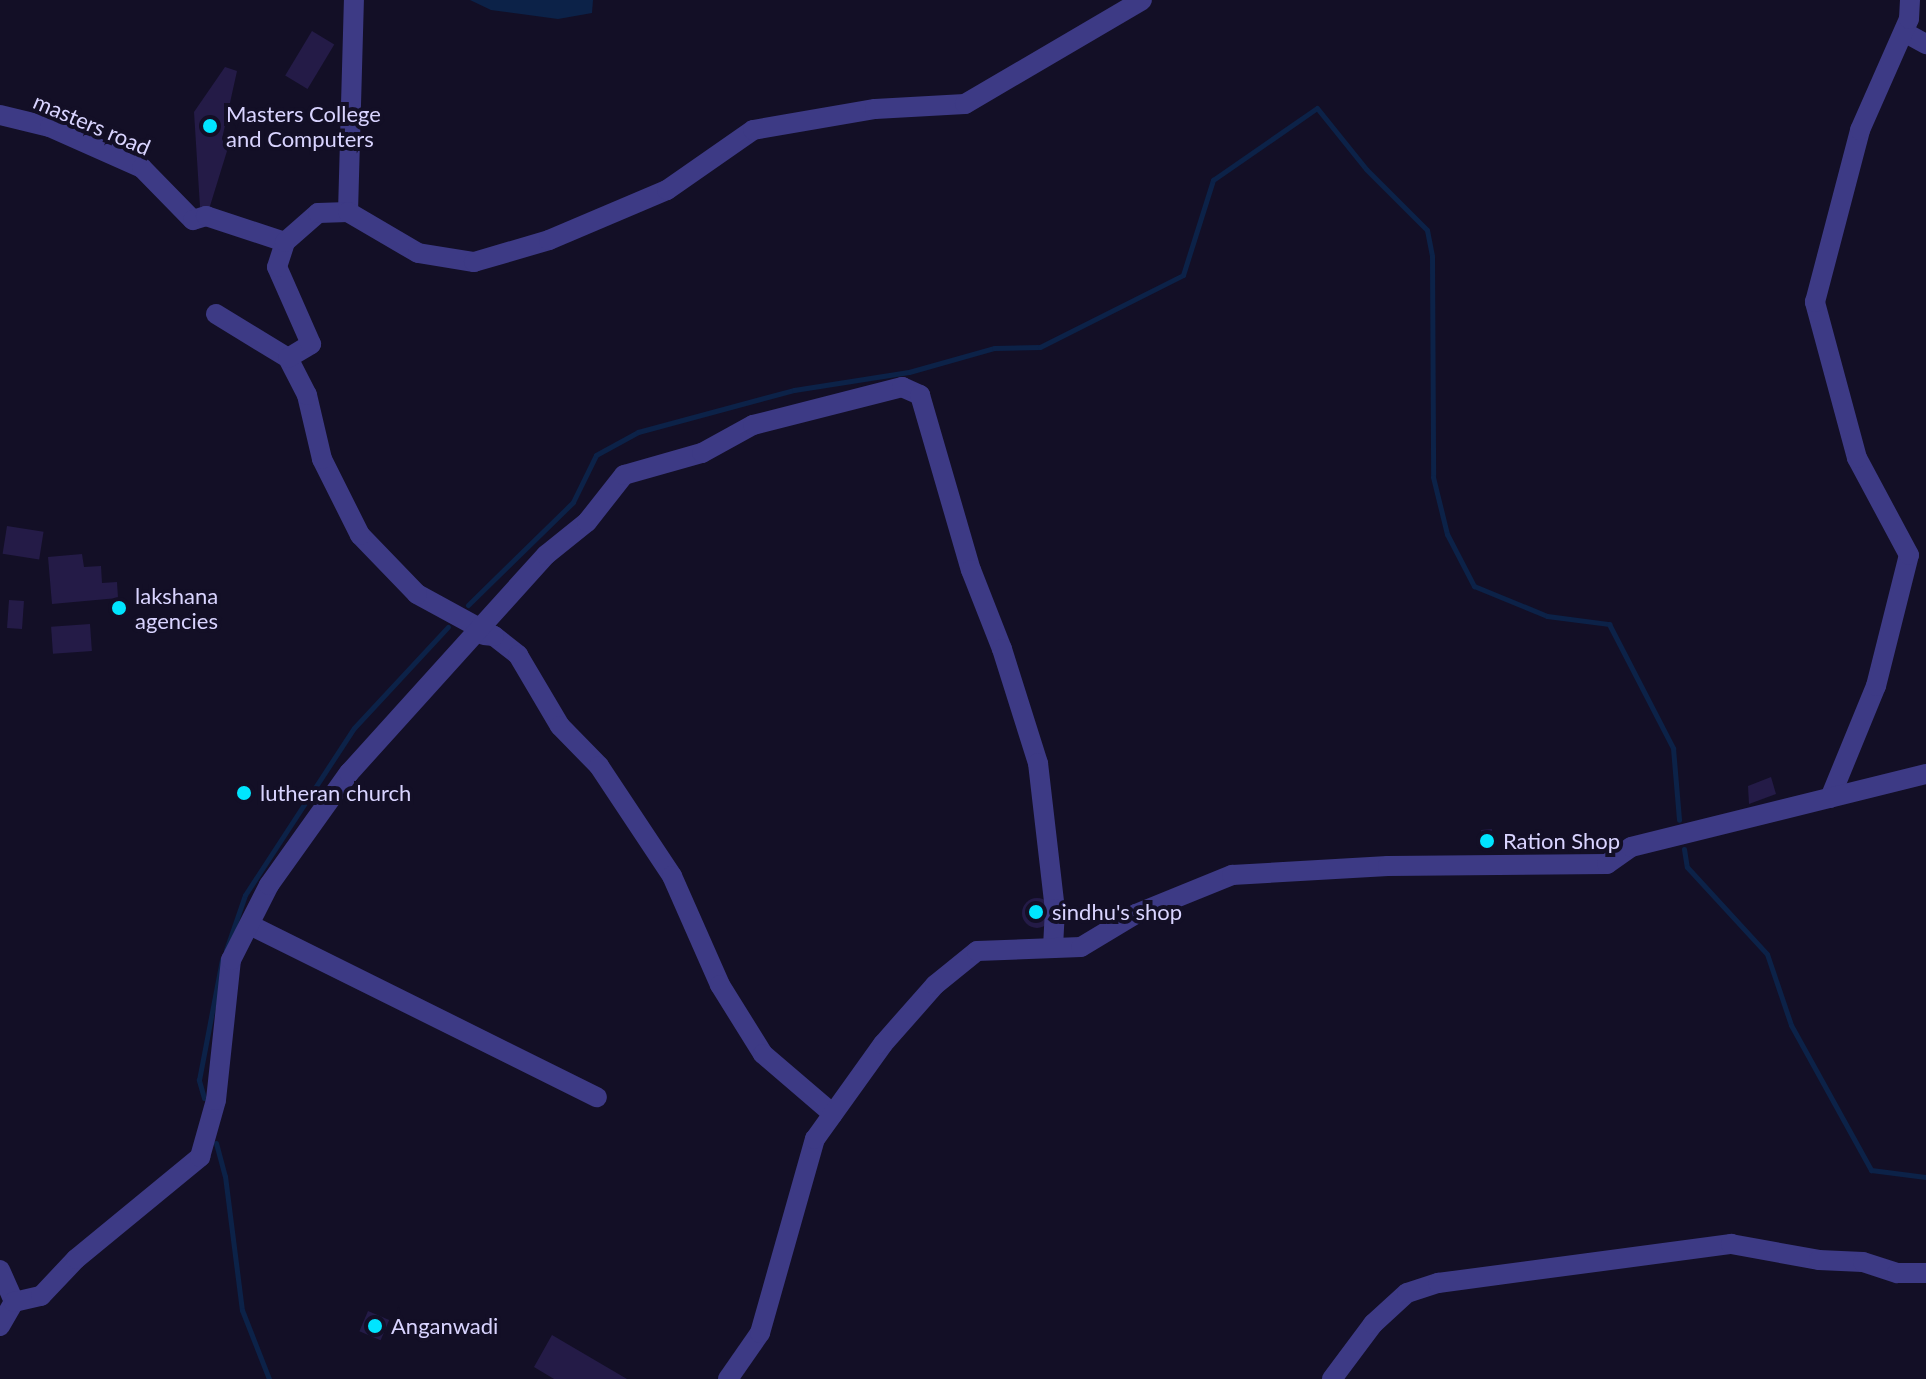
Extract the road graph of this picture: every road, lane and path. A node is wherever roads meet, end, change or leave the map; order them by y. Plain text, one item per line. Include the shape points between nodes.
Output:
1 (354, 0) edge
2 (1142, 0) edge
3 (1910, 0) edge
4 (1904, 32) junction
5 (1926, 44) edge
6 (0, 115) edge
7 (348, 212) junction
8 (285, 242) junction
9 (216, 314) dead end
10 (288, 358) junction
11 (484, 632) junction
12 (1926, 774) edge
13 (1830, 798) junction
14 (252, 926) junction
15 (1053, 948) junction
16 (597, 1097) dead end
17 (833, 1114) junction
18 (0, 1270) edge
19 (1926, 1273) edge
20 (14, 1302) junction
21 (0, 1326) edge
22 (730, 1378) edge
23 (1332, 1379) edge

1 - 7 street
2 - 7 street via 965,104 875,109 753,130 667,190 549,240 474,262 418,253
3 - 4 street
4 - 5 street
4 - 13 street via 1860,130 1815,302 1857,458 1909,555 1876,686
6 - 8 street, masters road via 50,127 142,168 193,220 206,216
7 - 8 street via 318,213
8 - 10 street via 277,267 311,344
9 - 10 street
10 - 11 street via 307,395 322,459 360,535 417,594
11 - 14 street via 404,707 304,830 269,885
11 - 15 street via 546,555 587,522 624,475 702,453 753,425 902,387 920,395 971,570 1038,763 1055,909
11 - 17 street via 518,655 560,726 599,766 672,876 720,985 763,1054
12 - 13 street
13 - 15 street via 1631,847 1607,864 1388,866 1232,875 1136,914 1081,947
14 - 16 street
14 - 20 street via 231,960 216,1100 200,1157 76,1259 41,1296
15 - 17 street via 977,951 935,985 883,1044
17 - 22 street via 815,1139 760,1333
18 - 20 street
19 - 23 street via 1897,1273 1863,1262 1731,1244 1438,1283 1407,1293 1373,1324
20 - 21 street

